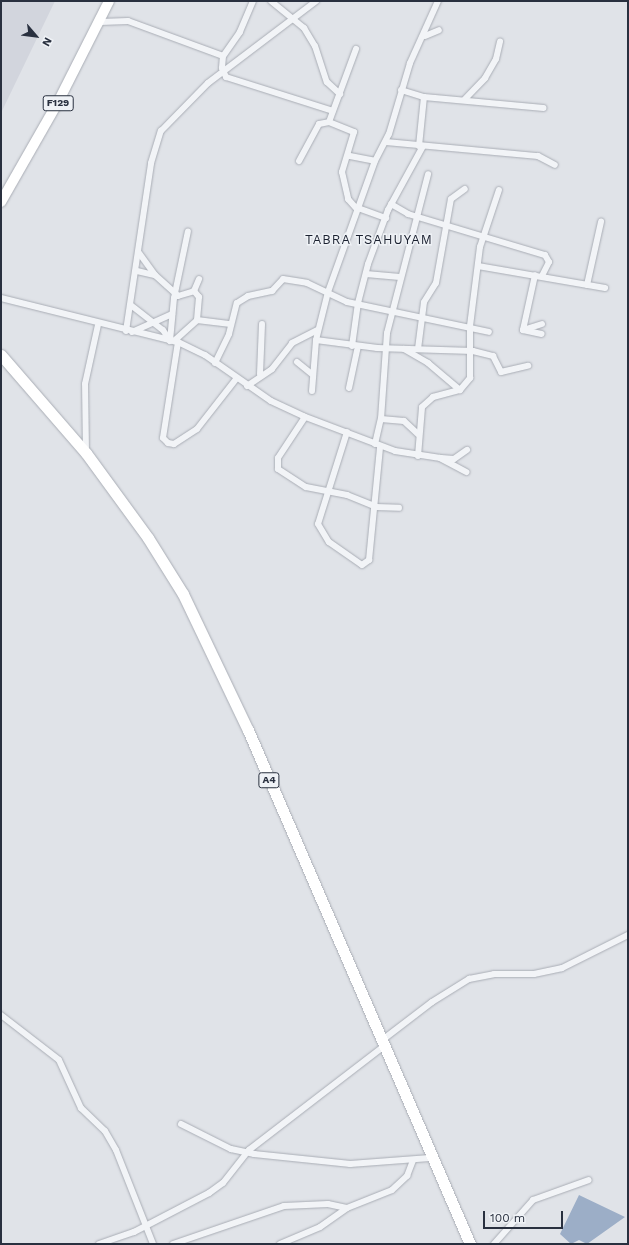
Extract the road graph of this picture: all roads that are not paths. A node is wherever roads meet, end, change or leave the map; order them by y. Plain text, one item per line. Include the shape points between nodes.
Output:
1 (109, 1) edge
2 (252, 1) edge
3 (271, 1) edge
4 (316, 1) edge
5 (438, 1) edge
6 (295, 20) junction
7 (100, 22) junction
8 (439, 30) dead end
9 (425, 36) junction
10 (500, 41) dead end
11 (356, 49) dead end
12 (224, 56) junction
13 (223, 71) junction
14 (401, 90) junction
15 (340, 94) junction
16 (424, 97) junction
17 (465, 99) junction
18 (543, 108) dead end
19 (333, 111) junction
20 (329, 122) junction
21 (386, 142) junction
22 (421, 146) junction
23 (350, 156) junction
24 (299, 160) dead end
25 (374, 161) junction
26 (555, 165) dead end
27 (428, 174) dead end
28 (465, 189) dead end
29 (498, 190) dead end
30 (1, 202) edge
31 (390, 204) junction
32 (358, 209) junction
33 (416, 215) junction
34 (386, 218) junction
35 (601, 222) dead end
36 (445, 225) junction
37 (188, 231) dead end
38 (483, 234) junction
39 (139, 253) junction
40 (478, 266) junction
41 (137, 271) junction
42 (366, 274) junction
43 (155, 275) junction
44 (535, 275) junction
45 (542, 276) junction
46 (400, 277) junction
47 (199, 279) dead end
48 (587, 285) junction
49 (605, 288) dead end
50 (194, 291) junction
51 (328, 292) junction
52 (175, 294) junction
53 (1, 298) edge
54 (358, 303) junction
55 (132, 306) junction
56 (392, 312) junction
57 (172, 314) junction
58 (421, 317) junction
59 (198, 320) junction
60 (155, 323) junction
61 (232, 324) junction
62 (262, 324) dead end
63 (542, 324) dead end
64 (98, 325) junction
65 (470, 326) junction
66 (317, 330) junction
67 (523, 330) junction
68 (129, 332) junction
69 (489, 332) dead end
70 (542, 334) dead end
71 (316, 340) junction
72 (174, 342) junction
73 (355, 346) junction
74 (385, 348) junction
75 (418, 349) junction
76 (404, 350) junction
77 (472, 351) junction
78 (1, 355) edge
79 (297, 362) dead end
80 (215, 363) junction
81 (528, 366) dead end
82 (260, 374) junction
83 (312, 374) junction
84 (236, 379) junction
85 (246, 386) junction
86 (349, 388) dead end
87 (460, 390) junction
88 (312, 391) dead end
89 (305, 417) junction
90 (381, 420) junction
91 (347, 432) junction
92 (418, 434) junction
93 (377, 446) junction
94 (467, 450) dead end
95 (86, 453) junction
96 (418, 456) junction
97 (440, 458) junction
98 (466, 472) dead end
99 (328, 490) junction
100 (376, 507) junction
101 (400, 508) dead end
102 (628, 935) edge
103 (1, 1015) edge
104 (383, 1044) junction
105 (181, 1124) dead end
106 (247, 1152) junction
107 (430, 1158) junction
108 (414, 1160) junction
109 (589, 1180) dead end
110 (347, 1208) junction
111 (143, 1226) junction
112 (99, 1244) edge
113 (153, 1244) edge
114 (173, 1244) edge
115 (280, 1244) edge
116 (470, 1244) edge
117 (494, 1244) edge

1 - 7 main road, F129
2 - 12 street via 240,32
3 - 6 street
4 - 6 street
5 - 9 street
6 - 13 street via 253,46
6 - 15 street via 315,46 327,82
7 - 12 street via 128,21
7 - 30 main road, F129 via 22,171
8 - 9 street
9 - 14 street via 416,48
10 - 17 street via 496,59 485,78
11 - 15 street
12 - 13 street
13 - 19 street via 232,82
13 - 39 street via 161,131 152,163
14 - 16 street
14 - 21 street
15 - 19 street
16 - 17 street
16 - 22 street
17 - 18 street
19 - 20 street
20 - 23 street via 354,132
20 - 24 street via 314,128
21 - 22 street
21 - 25 street
22 - 26 street via 538,156
22 - 31 street
23 - 25 street
23 - 32 street via 343,179 348,199
25 - 32 street
27 - 33 street
28 - 36 street via 451,199
29 - 38 street
31 - 33 street
31 - 34 street
32 - 34 street
32 - 51 street
33 - 36 street
33 - 46 street
34 - 42 street
35 - 48 street
36 - 38 street
36 - 58 street via 436,283 424,302
37 - 52 street
38 - 40 street
38 - 45 street via 545,255 549,262
39 - 41 street
39 - 43 street
40 - 44 street
40 - 65 street
41 - 43 street
41 - 55 street
42 - 46 street
42 - 54 street
43 - 52 street
44 - 45 street
44 - 67 street
45 - 48 street
46 - 56 street
47 - 50 street
48 - 49 street
50 - 52 street via 184,296
50 - 59 street via 199,297
51 - 54 street via 336,299
51 - 61 street via 294,279 283,279 272,291 248,296 237,303
51 - 66 street
52 - 57 street
53 - 64 street
54 - 56 street
54 - 73 street
55 - 60 street
55 - 68 street
56 - 58 street
56 - 74 street
57 - 60 street
57 - 72 street
58 - 65 street
58 - 75 street
59 - 61 street
59 - 72 street
60 - 68 street
60 - 72 street
61 - 80 street
62 - 82 street
63 - 67 street
64 - 68 street
64 - 95 street via 85,384
65 - 69 street
65 - 77 street
66 - 71 street
66 - 82 street via 292,343 272,369
67 - 70 street
68 - 72 street
71 - 73 street
71 - 83 street
72 - 80 street
72 - 84 street via 163,438 168,443 174,444 197,429
73 - 74 street
73 - 86 street
74 - 76 street
74 - 90 street
75 - 76 street
75 - 77 street
76 - 87 street via 428,363
77 - 81 street via 493,356 501,372
77 - 87 street via 470,378
78 - 95 highway, A4
79 - 83 street
80 - 84 street
82 - 85 street
83 - 88 street
84 - 85 street
85 - 89 street
87 - 92 street via 433,397 425,403
89 - 91 street
89 - 99 street via 276,463 289,478 306,487
90 - 92 street via 404,421
90 - 93 street
91 - 93 street
91 - 99 street
92 - 96 street
93 - 96 street
93 - 100 street
94 - 97 street via 454,459
95 - 104 highway, A4 via 148,538 183,594 248,730
96 - 97 street
97 - 98 street
99 - 100 street
99 - 100 street via 319,516 320,531 362,565 369,560
100 - 101 street
102 - 104 street via 562,968 534,974 494,974 469,980 432,1002
103 - 111 street via 59,1060 81,1108 105,1131 116,1150
104 - 106 street
104 - 107 highway, A4
105 - 106 street via 222,1145
106 - 108 street via 350,1164
106 - 111 street via 223,1183 209,1193
107 - 108 street
107 - 116 highway, A4
108 - 110 street via 407,1176 392,1190
109 - 117 street via 533,1200
110 - 114 street via 328,1204 284,1206
110 - 115 street via 320,1227
111 - 112 street
111 - 113 street

